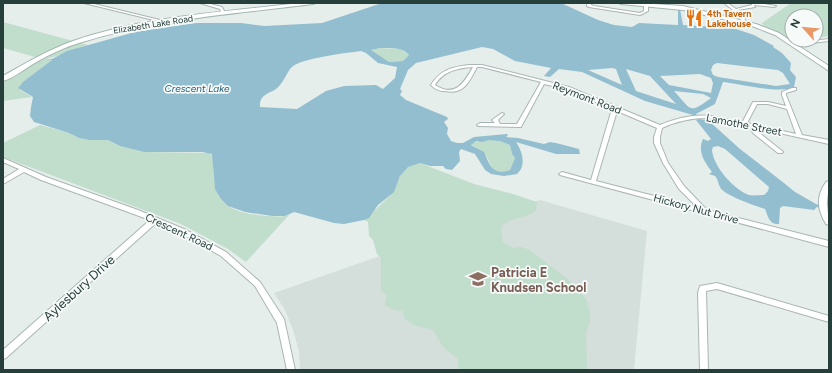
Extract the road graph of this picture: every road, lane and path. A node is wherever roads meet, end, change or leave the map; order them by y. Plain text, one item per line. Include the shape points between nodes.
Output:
1 (86, 3) edge
2 (202, 3) edge
3 (313, 3) edge
4 (589, 3) edge
5 (621, 3) edge
6 (728, 3) edge
7 (751, 3) edge
8 (646, 5) junction
9 (684, 6) edge
10 (774, 6) dead end
11 (738, 9) junction
12 (223, 13) junction
13 (162, 21) junction
14 (744, 22) junction
15 (784, 38) edge
16 (800, 48) edge
17 (826, 64) edge
18 (476, 66) junction
19 (829, 69) edge
20 (3, 79) edge
21 (543, 82) junction
22 (794, 89) dead end
23 (615, 108) junction
24 (788, 108) junction
25 (502, 114) dead end
26 (744, 124) junction
27 (480, 125) dead end
28 (498, 125) junction
29 (752, 126) junction
30 (660, 127) junction
31 (800, 136) junction
32 (829, 142) edge
33 (780, 152) dead end
34 (3, 160) edge
35 (22, 170) junction
36 (562, 174) dead end
37 (3, 182) edge
38 (593, 182) junction
39 (829, 184) edge
40 (705, 211) junction
41 (155, 220) junction
42 (829, 222) edge
43 (829, 244) edge
44 (829, 319) edge
45 (3, 355) edge
46 (291, 370) edge
47 (704, 370) edge

1 - 13 street
2 - 12 street via 220,7
3 - 12 street, Elizabeth Lake Road
4 - 8 street via 589,6 594,8 640,14 646,11
5 - 8 street
6 - 11 street
7 - 10 street
7 - 11 street via 754,6
8 - 9 street
9 - 14 street
11 - 14 street
12 - 13 street, Elizabeth Lake Road
13 - 20 street, Elizabeth Lake Road via 77,40 37,58
14 - 15 street
16 - 17 street
17 - 19 street
18 - 18 street, Reymont Road via 456,68 440,76 433,85 456,91
18 - 21 street, Reymont Road
21 - 23 street, Reymont Road via 567,88
21 - 28 street via 519,126
22 - 24 street via 784,92
23 - 30 street, Reymont Road
23 - 38 street
24 - 26 street via 755,103
24 - 31 street
25 - 28 street via 495,120
26 - 29 street, Lamothe Street
26 - 30 street, Lamothe Street via 697,117
27 - 28 street
29 - 31 street, Lamothe Street
29 - 33 street via 755,132
30 - 40 street via 657,143 672,176 686,194
31 - 32 street, Lamothe Street
34 - 35 street, Crescent Road
35 - 37 street
35 - 41 street, Crescent Road
36 - 38 street, Hickory Nut Drive
38 - 40 street, Hickory Nut Drive
39 - 42 street via 823,195 823,208
40 - 43 street, Hickory Nut Drive
41 - 45 street, Aylesbury Drive
41 - 46 street, Crescent Road via 207,243 228,257 257,283 285,331
44 - 47 street via 717,286 707,286 703,288 702,293

